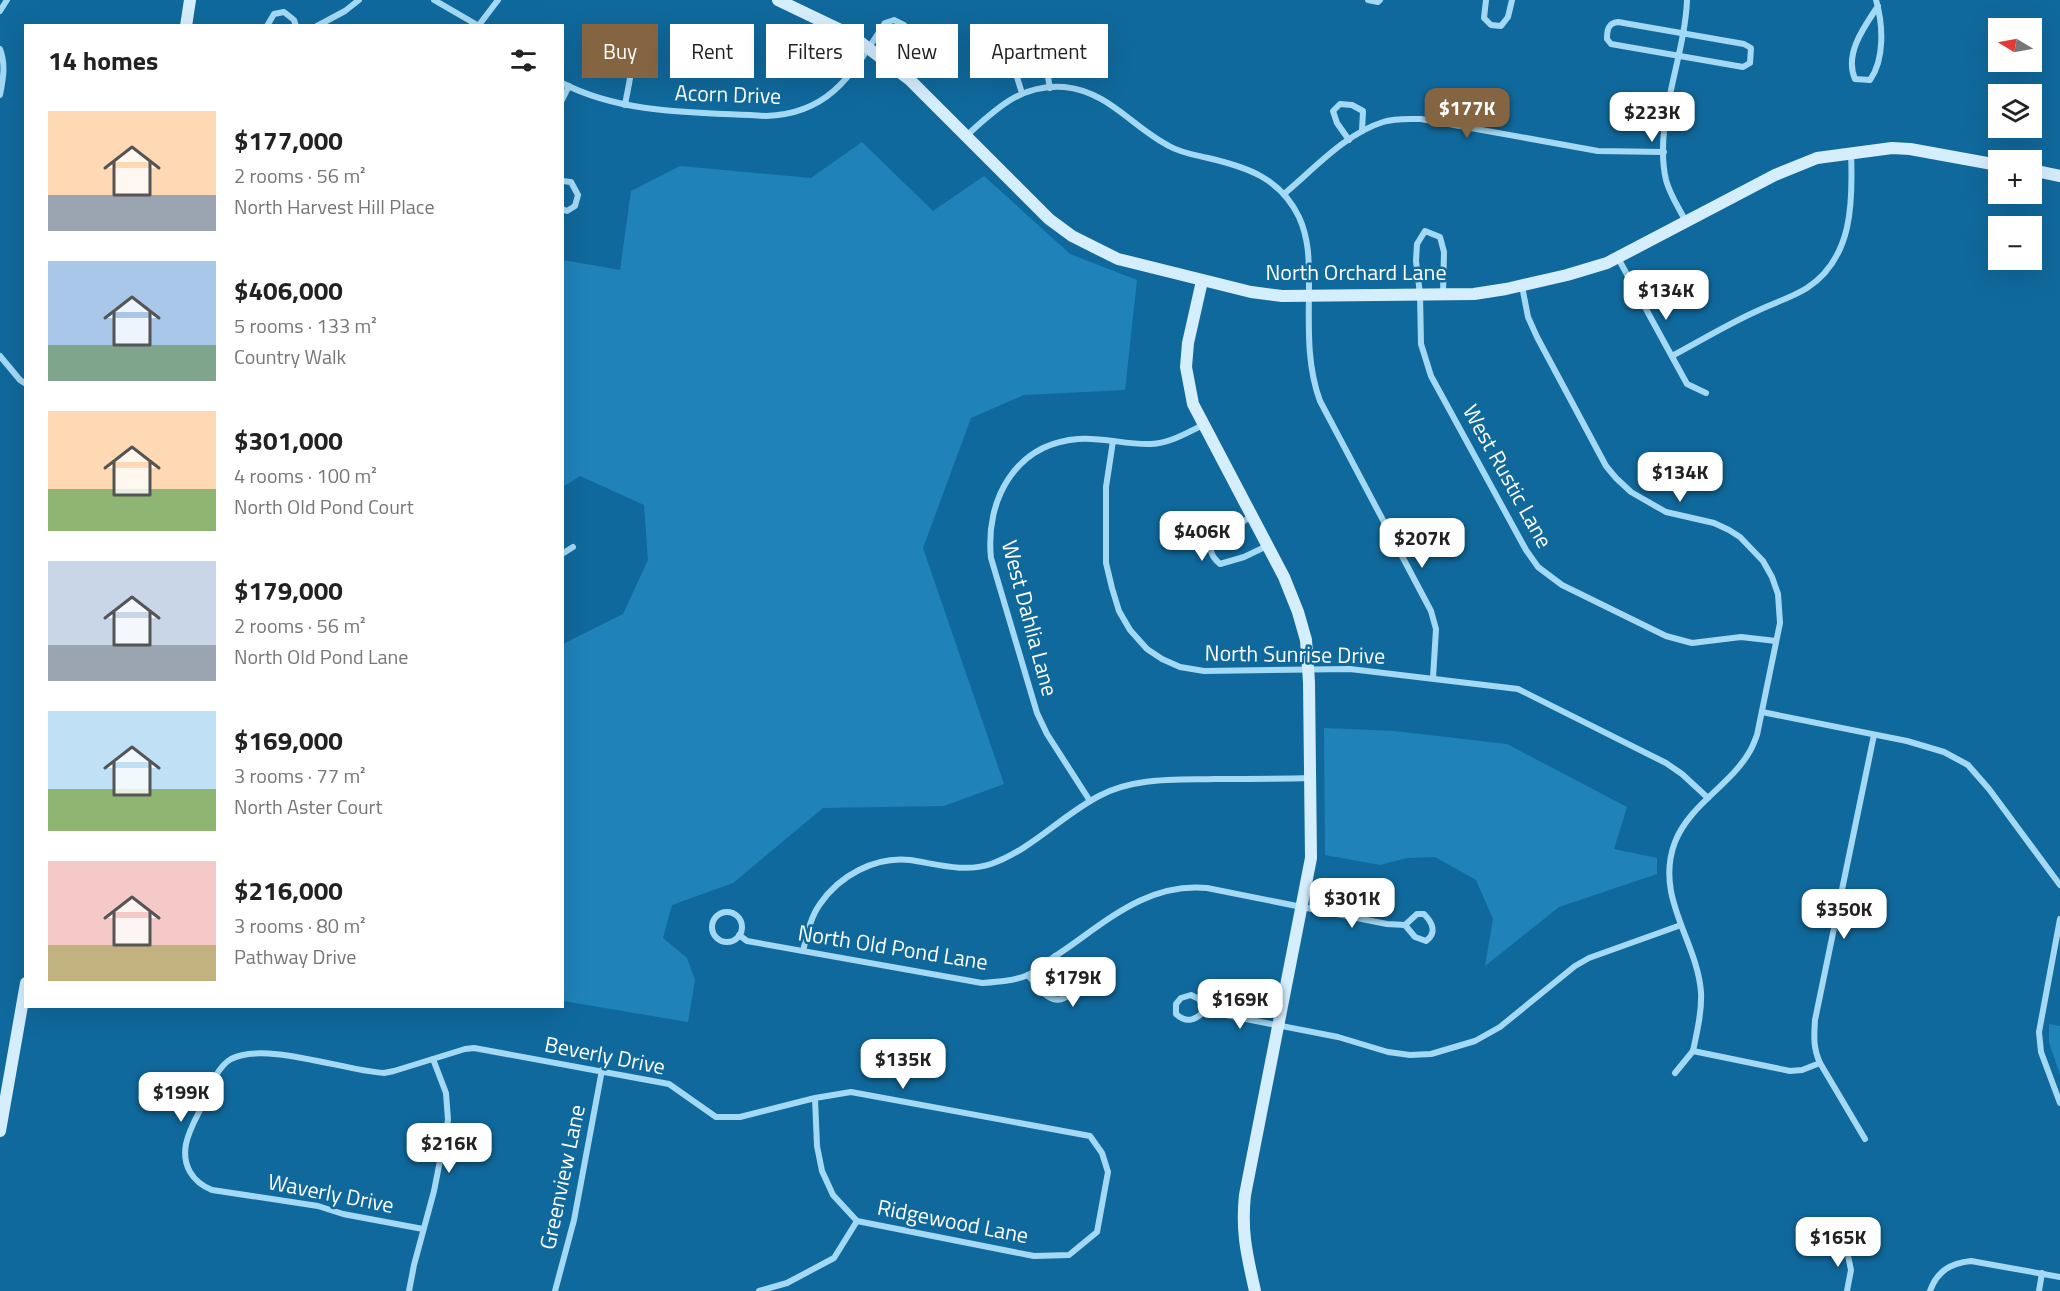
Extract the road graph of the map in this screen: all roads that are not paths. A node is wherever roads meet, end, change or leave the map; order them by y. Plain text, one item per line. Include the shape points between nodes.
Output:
1 (7, 0) edge
2 (190, 0) edge
3 (359, 0) edge
4 (434, 0) edge
5 (498, 0) edge
6 (778, 0) edge
7 (1368, 0) edge
8 (1380, 0) edge
9 (1512, 0) edge
10 (1687, 0) edge
11 (1486, 3) edge
12 (1877, 3) edge
13 (0, 11) edge
14 (186, 24) edge
15 (268, 24) edge
16 (295, 24) edge
17 (321, 24) edge
18 (477, 24) edge
19 (480, 24) edge
20 (884, 24) edge
21 (902, 24) edge
22 (1683, 33) junction
23 (876, 36) edge
24 (869, 47) junction
25 (0, 49) edge
26 (876, 53) edge
27 (1679, 56) junction
28 (630, 73) joint
29 (629, 78) edge
30 (908, 78) edge
31 (564, 84) edge
32 (569, 86) junction
33 (1050, 88) junction
34 (1022, 93) junction
35 (0, 95) edge
36 (564, 96) edge
37 (625, 105) junction
38 (1362, 131) junction
39 (966, 136) junction
40 (1349, 140) junction
41 (1664, 152) junction
42 (1851, 152) junction
43 (1988, 163) edge
44 (2042, 172) edge
45 (2060, 176) edge
46 (564, 181) edge
47 (1284, 194) junction
48 (564, 209) edge
49 (1686, 222) junction
50 (1618, 258) junction
51 (1202, 281) junction
52 (1522, 285) junction
53 (1420, 294) junction
54 (1443, 294) junction
55 (1309, 295) junction
56 (0, 356) edge
57 (1672, 356) junction
58 (24, 383) edge
59 (1706, 393) dead end
60 (1203, 425) junction
61 (1113, 441) junction
62 (1251, 516) junction
63 (1267, 546) junction
64 (573, 547) dead end
65 (564, 553) edge
66 (1776, 641) junction
67 (1308, 670) junction
68 (1433, 678) junction
69 (1762, 712) junction
70 (1874, 735) junction
71 (1311, 778) junction
72 (1708, 798) junction
73 (1090, 801) junction
74 (2060, 885) edge
75 (1303, 907) junction
76 (2060, 919) edge
77 (1405, 925) junction
78 (1681, 925) junction
79 (740, 935) junction
80 (803, 951) junction
81 (1055, 956) junction
82 (1028, 975) junction
83 (24, 994) edge
84 (1205, 1011) junction
85 (1279, 1025) junction
86 (1694, 1051) junction
87 (254, 1054) joint
88 (433, 1059) junction
89 (1820, 1062) junction
90 (602, 1070) junction
91 (1675, 1073) dead end
92 (815, 1098) junction
93 (2060, 1103) edge
94 (0, 1131) edge
95 (1865, 1139) dead end
96 (856, 1221) junction
97 (423, 1229) junction
98 (1097, 1232) joint
99 (1846, 1246) dead end
100 (2042, 1274) junction
101 (2060, 1277) edge
102 (409, 1291) edge
103 (555, 1291) edge
104 (759, 1291) edge
105 (1255, 1291) edge
106 (1847, 1291) edge
107 (1930, 1291) edge
108 (2039, 1291) edge

1 - 13 street
2 - 14 street
3 - 17 street
4 - 18 street
5 - 19 street
6 - 24 street, North Orchard Lane
7 - 8 street
9 - 11 street via 1501,27 1484,18
10 - 22 street
12 - 12 street via 1881,39 1877,71 1870,80 1855,79 1851,69 1854,52
15 - 16 street via 274,14 284,12
20 - 21 street, Acorn Drive via 894,20
22 - 27 street
22 - 27 street via 1744,44 1751,48 1752,57 1743,67
22 - 27 street via 1618,22 1612,23 1607,33 1611,44
23 - 24 street, Acorn Drive
24 - 26 street, North Orchard Lane
24 - 37 street, Acorn Drive via 837,89 796,113 766,116
25 - 35 street via 4,73
27 - 41 street via 1664,132
28 - 28 street via 632,52 628,44 619,40 609,43 604,56 608,64
29 - 37 street
30 - 39 street, North Orchard Lane
31 - 32 street, Acorn Drive
32 - 36 street
32 - 37 street, Acorn Drive
33 - 34 street
33 - 34 street via 1043,55 1034,46 1021,45 1014,65
33 - 47 street via 1086,91 1104,99 1171,147 1256,172
34 - 39 street via 999,106
38 - 40 street
38 - 40 street via 1363,111 1340,104 1333,111
38 - 41 street via 1382,122 1420,119 1598,151
39 - 51 street, North Orchard Lane via 1049,219 1072,236 1118,259
40 - 47 street
41 - 49 street via 1666,179
42 - 43 street, North Orchard Lane via 1910,149
42 - 49 street, North Orchard Lane via 1794,166
42 - 57 street via 1848,230 1824,274 1807,288
44 - 45 street
46 - 48 street via 571,182 578,195 575,206
47 - 55 street via 1305,232
49 - 50 street, North Orchard Lane
50 - 52 street, North Orchard Lane
50 - 57 street
51 - 55 street, North Orchard Lane via 1251,292
51 - 60 street via 1186,367 1193,404
52 - 54 street, North Orchard Lane via 1474,294
52 - 66 street via 1528,317 1537,337 1606,466 1649,504 1714,523 1754,550 1778,594 1780,623
53 - 54 street, North Orchard Lane
53 - 54 street, West Rustic Lane via 1417,244 1425,231 1440,237 1444,252
53 - 55 street, North Orchard Lane
53 - 66 street, West Rustic Lane via 1421,344 1431,376 1538,567 1562,585 1678,640 1707,642 1741,637
55 - 68 street via 1313,384 1431,611 1436,637
56 - 58 street
57 - 59 street via 1687,384
60 - 61 street, West Dahlia Lane via 1152,444
60 - 62 street
61 - 67 street, North Sunrise Drive via 1106,487 1107,563 1119,611 1130,630 1147,649 1180,667 1221,672
61 - 73 street, West Dahlia Lane via 1062,442 1026,460 996,501 989,539 991,558 1037,713
62 - 63 street
62 - 63 street via 1212,541 1214,559 1220,564 1231,562
63 - 67 street via 1298,612 1306,640
64 - 65 street
66 - 69 street
67 - 68 street, North Sunrise Drive via 1350,669
67 - 71 street
68 - 72 street, North Sunrise Drive via 1505,686 1533,695 1666,763
69 - 70 street
69 - 72 street via 1750,751
70 - 74 street via 1944,752 1968,765
70 - 89 street via 1815,1020 1815,1052
71 - 73 street via 1137,782
71 - 75 street via 1311,858
72 - 78 street via 1692,813 1674,843 1668,878
73 - 80 street via 1016,853 988,865 955,868 895,860 866,866 834,888 819,904
75 - 77 street, North Old Pond Lane
75 - 81 street, North Old Pond Lane via 1207,888 1166,890 1126,908
75 - 85 street
76 - 93 street via 2039,1032 2041,1052
77 - 77 street via 1417,914 1424,914 1433,928 1430,938 1420,940
78 - 85 street via 1589,958 1500,1028 1450,1050 1410,1055 1388,1052 1338,1036
78 - 86 street via 1701,991
79 - 79 street via 742,925 733,913 722,912 714,919 711,928 718,940 728,942
79 - 80 street, North Old Pond Lane via 747,941
80 - 82 street, North Old Pond Lane via 982,982
81 - 82 street, North Old Pond Lane
81 - 82 street via 1071,981 1070,994 1065,999 1049,998
83 - 94 street
84 - 84 street via 1199,999 1191,995 1176,1004 1176,1014 1190,1021
84 - 85 street
85 - 105 street via 1243,1216
86 - 89 street via 1790,1071
86 - 91 street
87 - 88 street, Beverly Drive via 318,1060 384,1073
87 - 97 street, Waverly Drive via 231,1059 220,1070 187,1139 185,1160 202,1186
88 - 90 street, Beverly Drive via 474,1048
88 - 97 street via 446,1093 448,1120
89 - 95 street
90 - 92 street, Beverly Drive via 669,1084 716,1117 740,1117
90 - 103 street, Greenview Lane via 574,1220
92 - 96 street, Ridgewood Lane via 822,1171 833,1195
92 - 98 street, Beverly Drive via 851,1092 1090,1136 1102,1153 1108,1172
96 - 98 street, Ridgewood Lane via 1034,1256 1069,1255
96 - 104 street via 834,1258 787,1283
97 - 102 street
99 - 106 street via 1851,1270
100 - 101 street
100 - 107 street via 1971,1261 1957,1263 1934,1279
100 - 108 street

